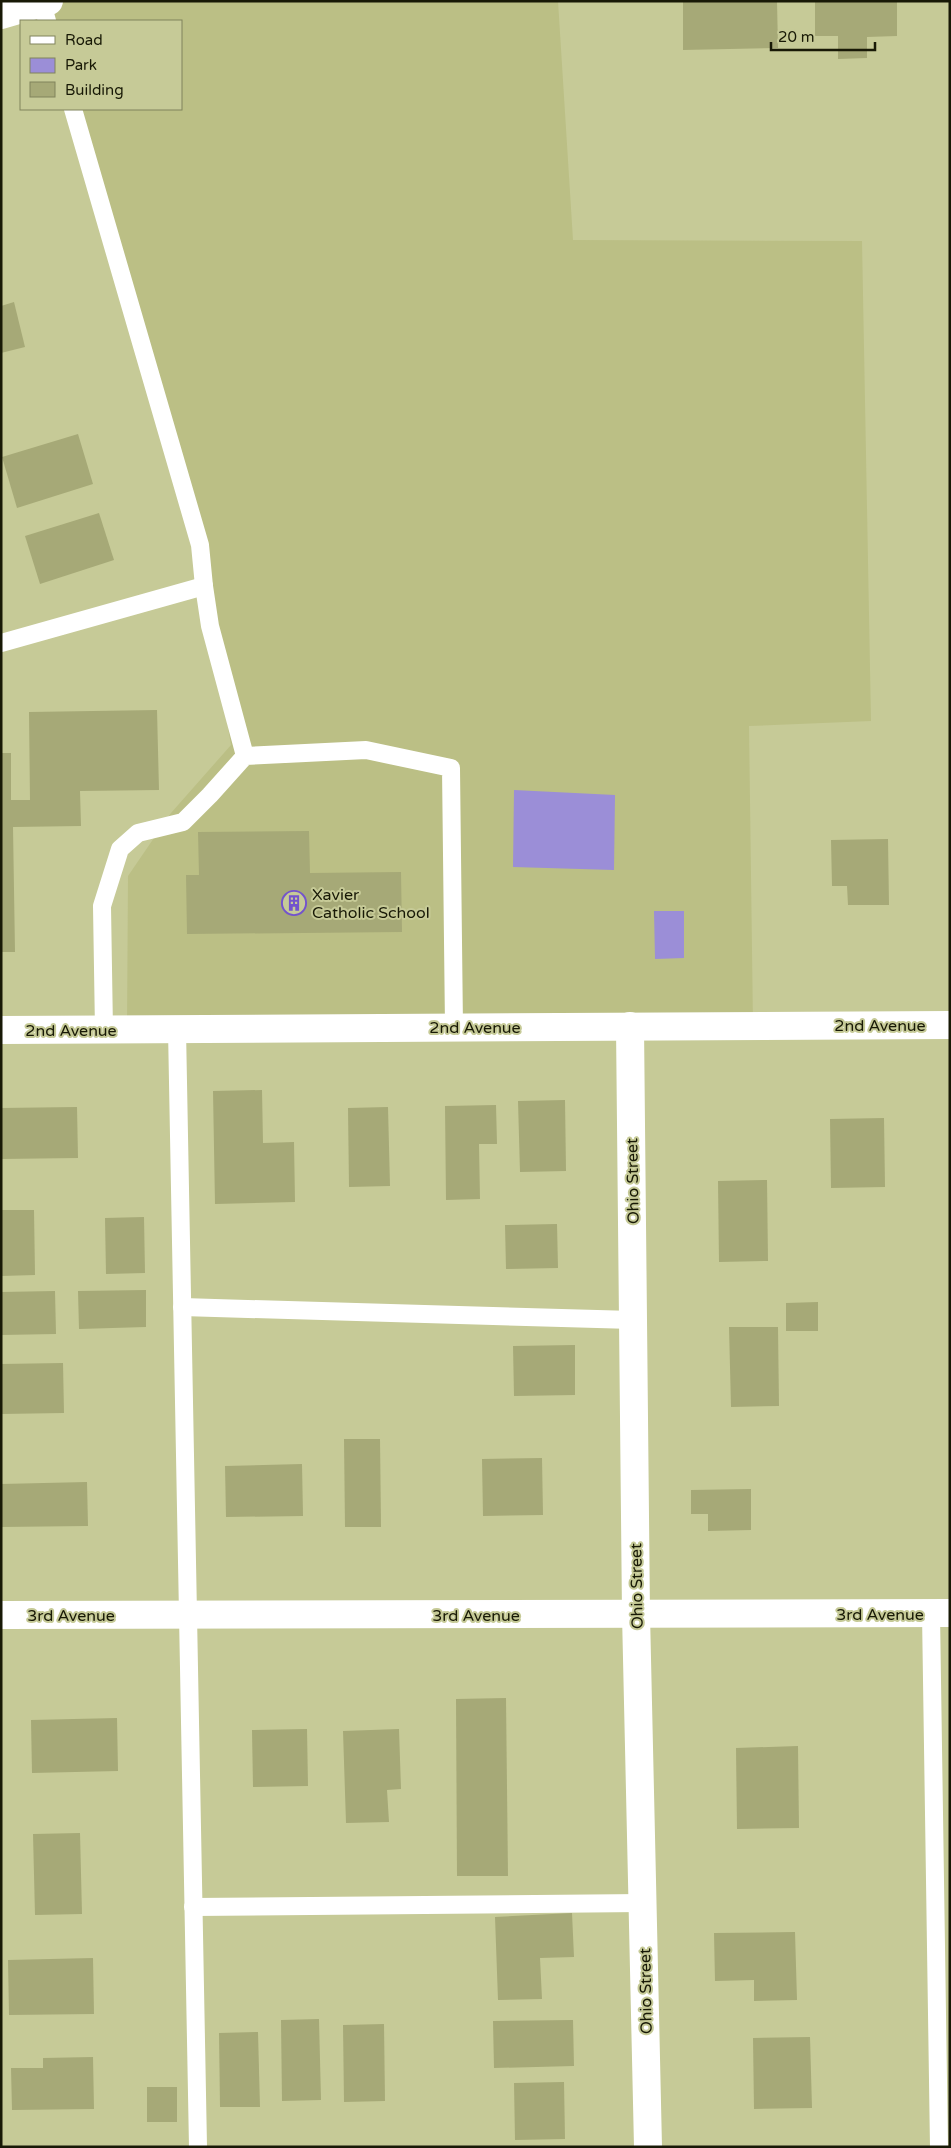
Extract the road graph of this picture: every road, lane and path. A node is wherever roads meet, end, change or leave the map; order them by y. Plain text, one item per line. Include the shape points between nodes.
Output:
1 (45, 7) edge
2 (1, 15) edge
3 (73, 110) edge
4 (204, 586) junction
5 (1, 643) edge
6 (245, 756) junction
7 (950, 1025) edge
8 (630, 1026) junction
9 (454, 1027) junction
10 (177, 1029) junction
11 (1, 1030) edge
12 (104, 1030) junction
13 (182, 1307) junction
14 (633, 1320) junction
15 (940, 1613) edge
16 (636, 1614) junction
17 (188, 1615) junction
18 (1, 1616) edge
19 (643, 1903) junction
20 (193, 1907) junction
21 (198, 2147) edge
22 (648, 2147) edge
23 (939, 2147) edge

1 - 2 street
3 - 4 lane via 200,545
4 - 5 lane
4 - 6 lane via 210,626
6 - 9 lane via 366,750 451,768
6 - 12 lane via 183,822 138,833 120,849 102,906
7 - 8 street, 2nd Avenue
8 - 9 street, 2nd Avenue
8 - 14 street, Ohio Street
9 - 10 street, 2nd Avenue
10 - 12 street, 2nd Avenue
10 - 13 lane
11 - 12 street, 2nd Avenue
13 - 14 lane
13 - 17 lane
14 - 16 street, Ohio Street
15 - 16 street, 3rd Avenue
15 - 23 lane
16 - 17 street, 3rd Avenue
16 - 19 street, Ohio Street
17 - 18 street, 3rd Avenue
17 - 20 lane
19 - 20 lane
19 - 22 street, Ohio Street
20 - 21 lane

